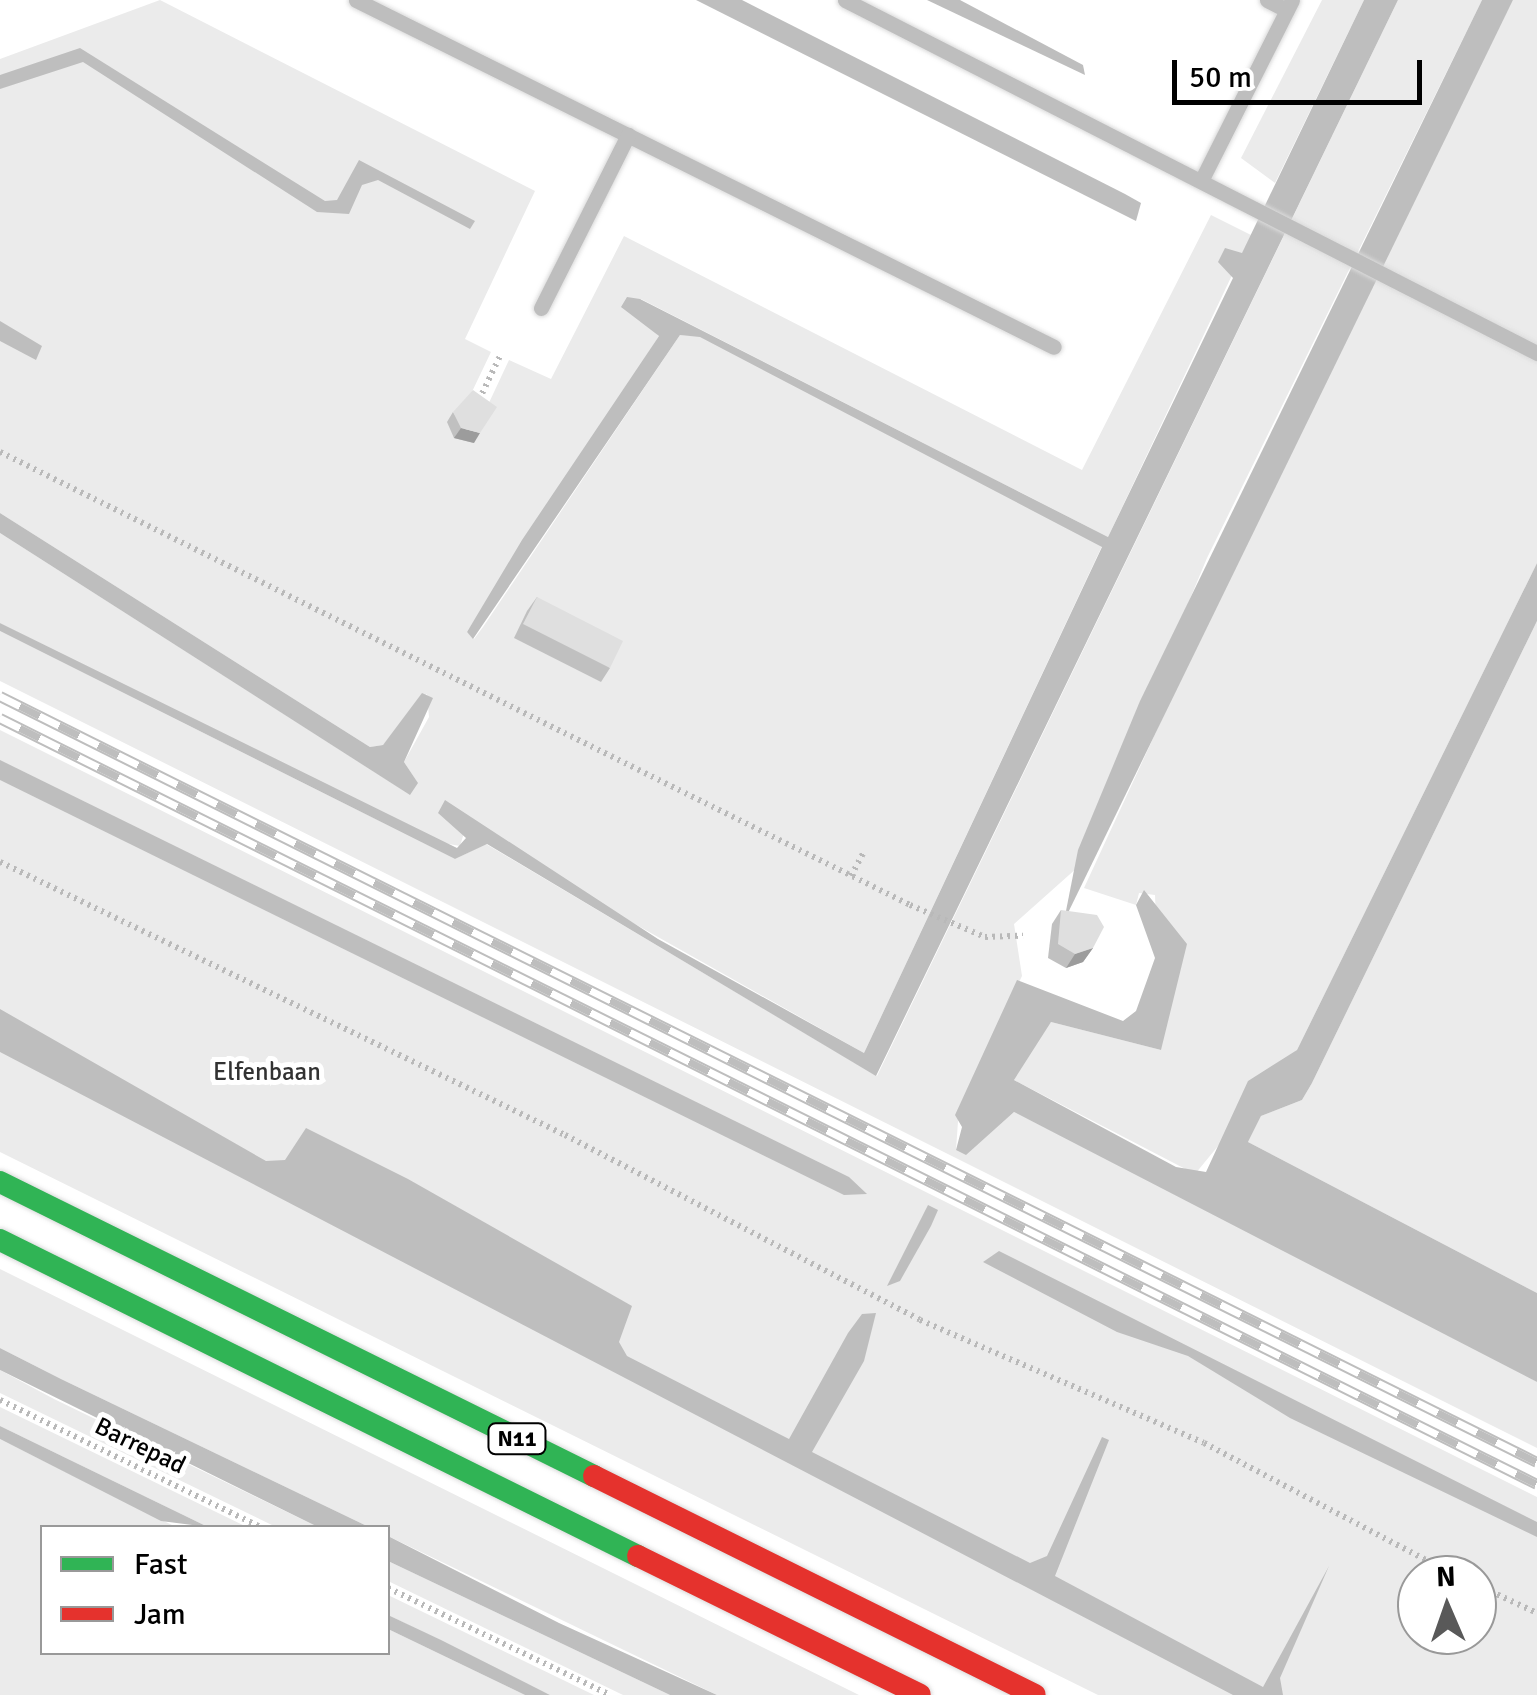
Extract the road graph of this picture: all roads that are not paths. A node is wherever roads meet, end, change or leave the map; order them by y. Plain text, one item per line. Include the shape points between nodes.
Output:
1 (356, 0) edge
2 (845, 0) edge
3 (1268, 0) edge
4 (1290, 5) edge
5 (628, 135) junction
6 (1204, 177) junction
7 (541, 308) dead end
8 (1054, 348) dead end
9 (1537, 353) edge
10 (0, 1182) edge
11 (0, 1240) edge
12 (920, 1695) edge
13 (1035, 1695) edge

1 - 5 lane
2 - 6 lane
3 - 4 lane
4 - 6 lane
5 - 7 lane
5 - 8 lane
6 - 9 lane via 1251,208
10 - 13 highway, N11
11 - 12 highway, N11

